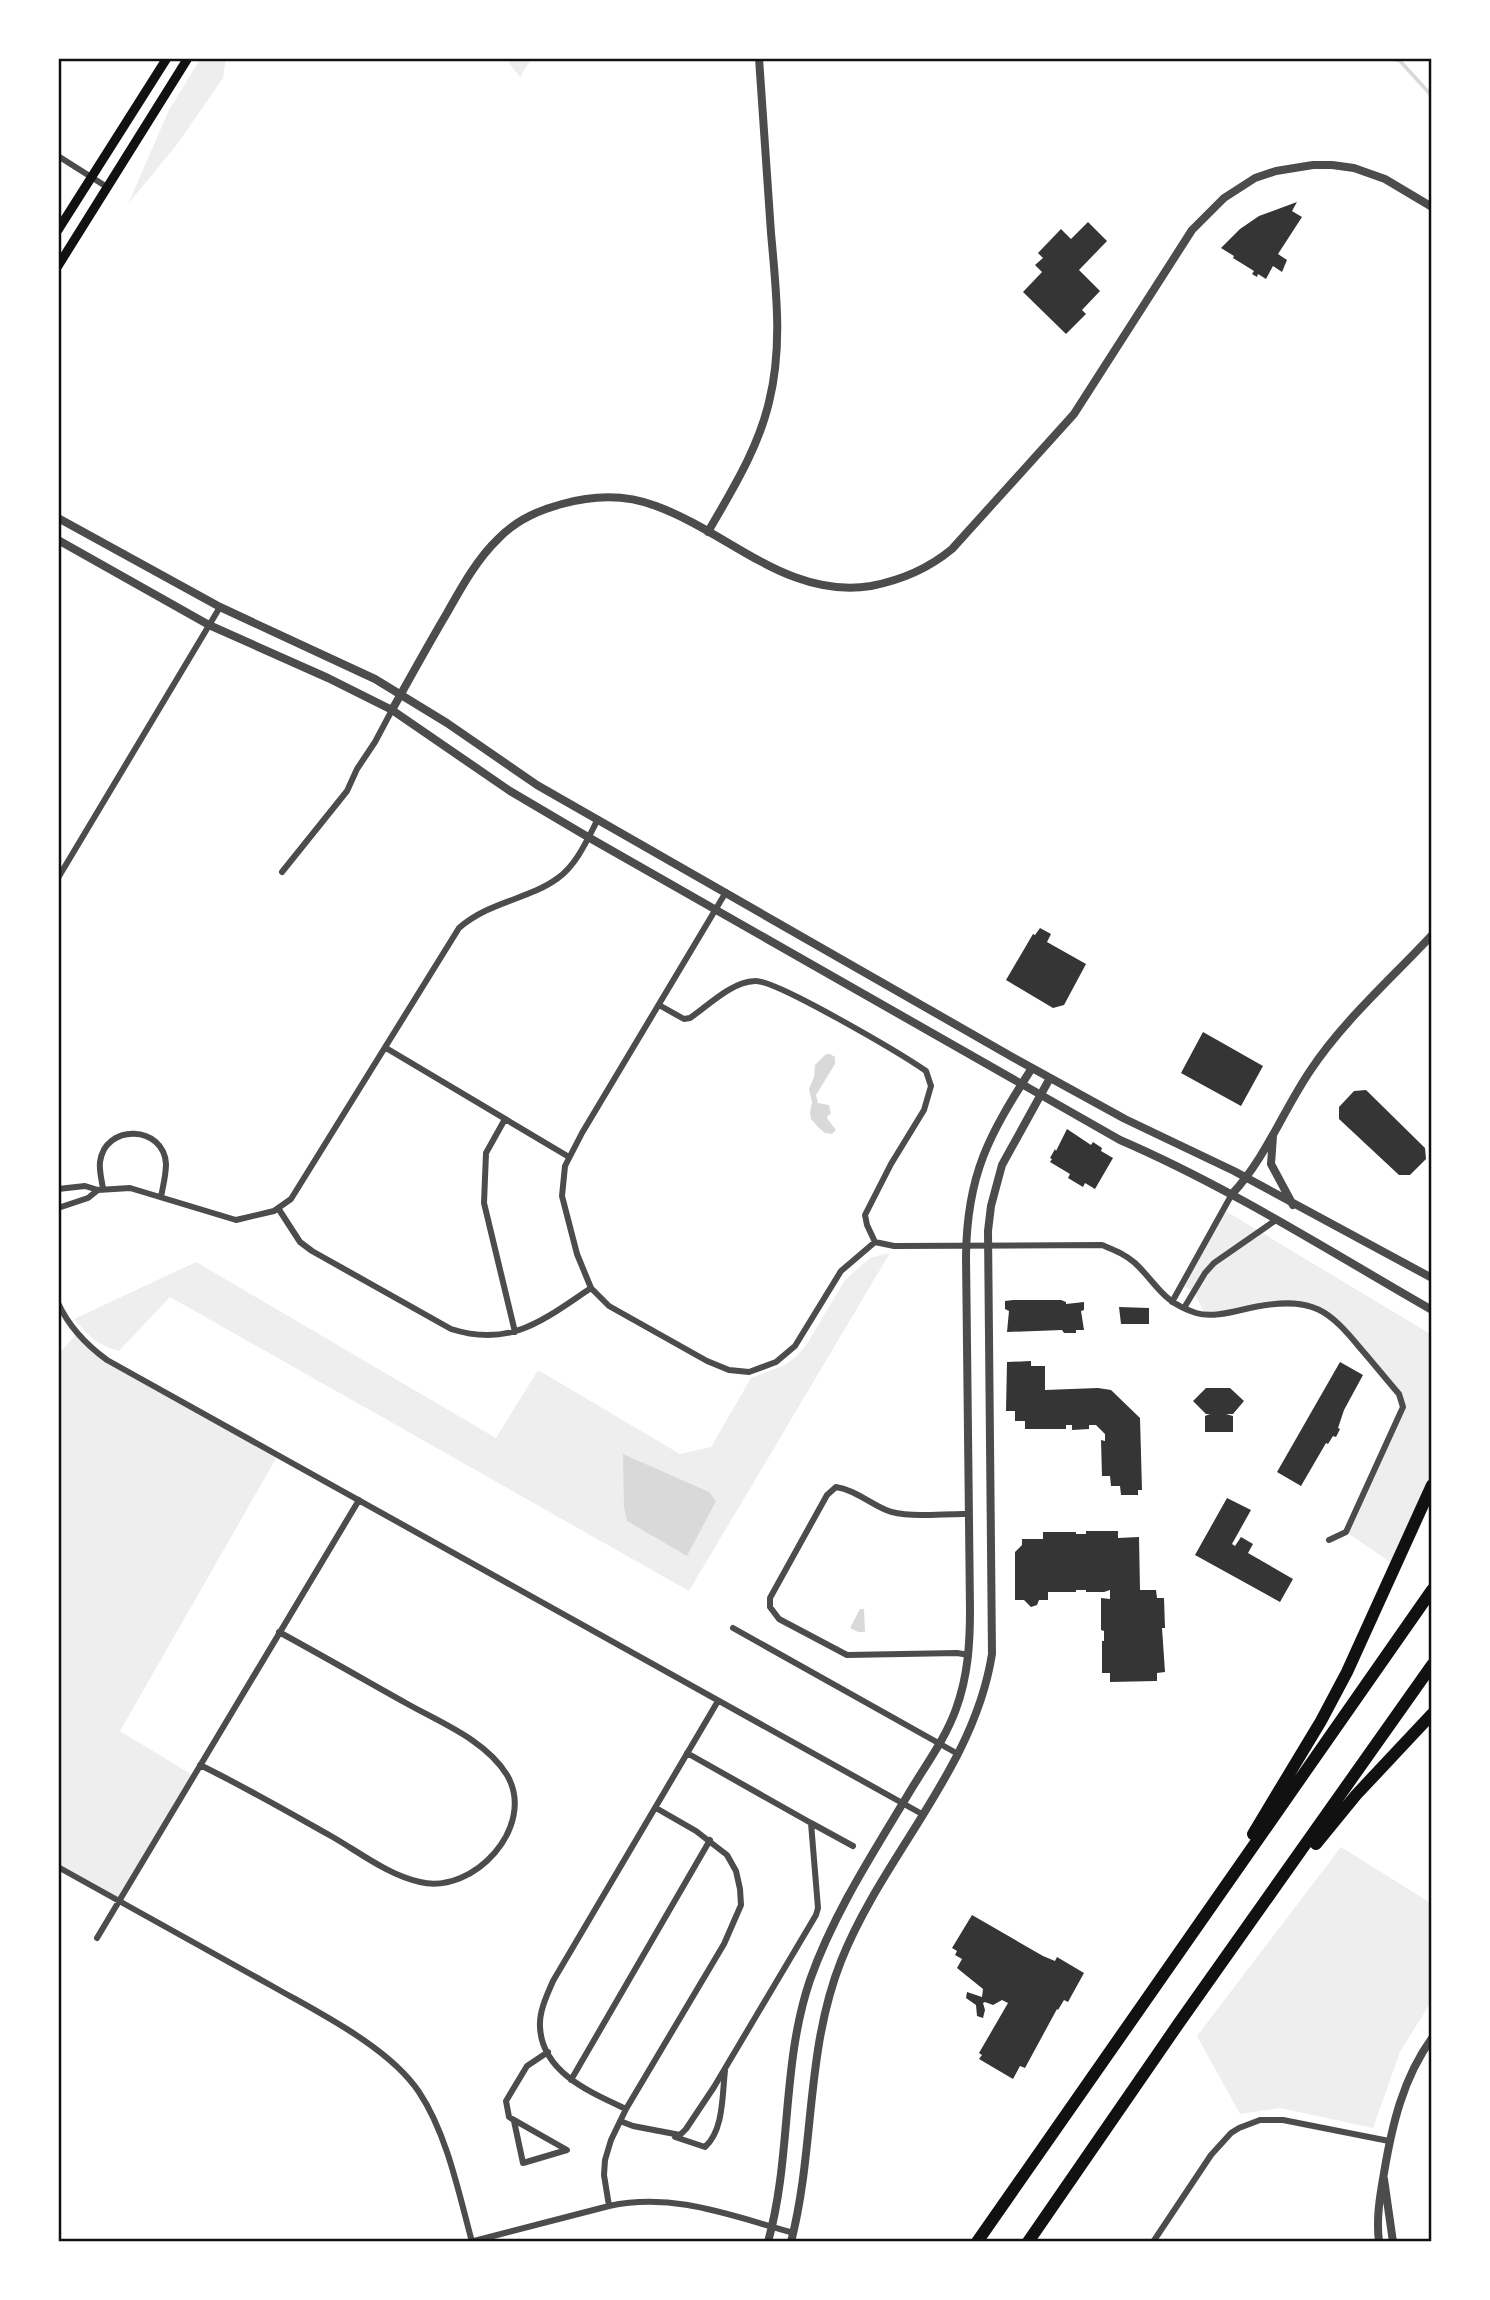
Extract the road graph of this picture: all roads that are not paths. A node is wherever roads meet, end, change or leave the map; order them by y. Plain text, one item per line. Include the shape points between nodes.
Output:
1 (167, 58) edge
2 (188, 58) edge
3 (759, 58) edge
4 (58, 156) edge
5 (90, 176) junction
6 (107, 187) junction
7 (1432, 207) edge
8 (58, 230) edge
9 (58, 267) edge
10 (58, 518) edge
11 (708, 532) junction
12 (58, 540) edge
13 (220, 607) junction
14 (209, 625) junction
15 (401, 693) junction
16 (392, 710) junction
17 (598, 819) junction
18 (589, 837) junction
19 (282, 872) dead end
20 (58, 878) edge
21 (726, 892) junction
22 (717, 909) junction
23 (1432, 936) edge
24 (659, 1005) junction
25 (386, 1048) junction
26 (1032, 1068) junction
27 (1050, 1078) junction
28 (1021, 1084) junction
29 (1041, 1095) junction
30 (505, 1119) junction
31 (1274, 1133) junction
32 (569, 1157) junction
33 (1247, 1178) junction
34 (58, 1189) edge
35 (101, 1190) junction
36 (1232, 1194) junction
37 (161, 1197) junction
38 (1293, 1205) junction
39 (58, 1208) edge
40 (278, 1208) junction
41 (1276, 1220) junction
42 (875, 1242) junction
43 (988, 1244) junction
44 (967, 1245) junction
45 (1432, 1279) edge
46 (591, 1288) junction
47 (1172, 1302) junction
48 (58, 1303) edge
49 (1184, 1308) junction
50 (1432, 1310) edge
51 (515, 1332) junction
52 (1432, 1485) edge
53 (359, 1500) junction
54 (968, 1514) junction
55 (1329, 1540) dead end
56 (1432, 1590) edge
57 (733, 1628) dead end
58 (279, 1632) junction
59 (969, 1655) junction
60 (1432, 1665) edge
61 (718, 1701) junction
62 (1432, 1714) edge
63 (939, 1743) junction
64 (687, 1753) junction
65 (958, 1754) junction
66 (200, 1765) junction
67 (903, 1804) junction
68 (656, 1808) junction
69 (922, 1814) junction
70 (811, 1823) junction
71 (710, 1840) junction
72 (852, 1846) dead end
73 (58, 1867) edge
74 (1216, 1898) junction
75 (118, 1900) junction
76 (1255, 1916) junction
77 (97, 1938) dead end
78 (1432, 2038) edge
79 (548, 2052) junction
80 (726, 2066) junction
81 (571, 2080) junction
82 (626, 2109) junction
83 (514, 2121) junction
84 (620, 2121) junction
85 (670, 2135) junction
86 (1389, 2141) junction
87 (1383, 2174) junction
88 (609, 2206) junction
89 (773, 2227) junction
90 (792, 2238) edge
91 (471, 2242) edge
92 (768, 2242) edge
93 (977, 2242) edge
94 (1028, 2242) edge
95 (1153, 2242) edge
96 (1379, 2242) edge
97 (1392, 2242) edge

1 - 5 main road
2 - 6 main road
3 - 11 street via 778,333 776,366 754,447
4 - 5 street
5 - 6 street
5 - 8 main road
6 - 9 main road
7 - 11 street via 1385,179 1332,165 1276,171 1224,198 1192,230 1074,414 952,549 903,578 856,588 807,583
10 - 13 street
11 - 15 street via 654,505 610,497 590,496 535,513 505,532 482,556
12 - 14 street
13 - 14 street
13 - 15 street
14 - 16 street
14 - 20 street
15 - 16 street
15 - 17 street via 537,785
16 - 18 street via 510,791
16 - 19 street via 348,791
17 - 18 street
17 - 21 street
18 - 22 street
18 - 25 street via 556,879 472,916 459,928
21 - 22 street
21 - 26 street
22 - 24 street
22 - 28 street
23 - 31 street via 1345,1026 1310,1071
24 - 32 street
24 - 42 street via 684,1019 691,1018 735,986 755,980 770,983 926,1071 932,1086 924,1110 865,1215
25 - 30 street
25 - 40 street via 291,1199
26 - 27 street
26 - 28 street
27 - 29 street
27 - 33 street
28 - 29 street
28 - 44 street via 980,1161 968,1207
29 - 36 street via 1120,1140
29 - 43 street via 1002,1165 991,1206
30 - 32 street
30 - 51 street via 486,1153 484,1193
31 - 33 street
31 - 38 street via 1271,1164
32 - 46 street via 562,1196
33 - 36 street
33 - 38 street
34 - 35 street via 85,1186
35 - 37 street via 130,1188
35 - 37 street via 100,1161 107,1145 117,1137 139,1133 159,1145 164,1155
35 - 39 street
36 - 41 street
36 - 47 street
37 - 40 street via 236,1220
38 - 45 street
40 - 51 street via 300,1242 312,1251 451,1329 484,1336
41 - 49 street via 1214,1263
41 - 50 street
42 - 44 street
42 - 46 street via 841,1272 795,1346 776,1362 749,1372 707,1361 609,1306
43 - 44 street
43 - 47 street via 1102,1245 1135,1263
43 - 65 street via 992,1654 984,1697
44 - 54 street
46 - 51 street
47 - 49 street
48 - 53 street via 77,1333 107,1360
49 - 55 street via 1205,1315 1275,1304 1315,1307 1338,1321 1399,1394 1403,1407 1346,1532
52 - 74 highway via 1321,1721
53 - 58 street
53 - 61 street
54 - 59 street
54 - 59 street via 897,1513 836,1487 827,1494 770,1598 770,1607 773,1614 847,1655
56 - 74 highway
57 - 63 street
58 - 66 street
58 - 66 street via 492,1756 515,1794 513,1820 500,1846 472,1874 453,1883 417,1882 368,1860
59 - 63 street via 956,1711
60 - 76 highway
61 - 64 street
61 - 67 street
62 - 76 highway via 1356,1795
63 - 65 street
63 - 67 street
64 - 68 street
64 - 70 street
65 - 69 street
66 - 75 street
67 - 69 street
67 - 89 street via 831,1930 809,1984 794,2051
68 - 71 street
68 - 79 street via 553,1981 540,2028
69 - 90 street via 853,1934 831,1988 815,2060 806,2169
70 - 72 street
70 - 80 street via 816,1915
71 - 81 street
71 - 82 street via 736,1871 741,1905 724,1944
73 - 75 street
74 - 93 highway
75 - 77 street
75 - 91 street via 305,2005 388,2059 418,2090 434,2120
76 - 94 highway
78 - 86 street via 1395,2112
79 - 81 street
79 - 83 street via 527,2066 506,2101
80 - 85 street via 686,2129 680,2135
80 - 85 street via 713,2140 705,2147
81 - 82 street
82 - 84 street
83 - 83 street via 523,2163 567,2150 522,2127
84 - 85 street
84 - 88 street via 605,2160
86 - 87 street
86 - 95 street via 1283,2120 1259,2120 1239,2128 1211,2155
87 - 96 street
87 - 97 street
88 - 89 street via 659,2201 690,2204
88 - 91 street
89 - 90 street
89 - 92 street

